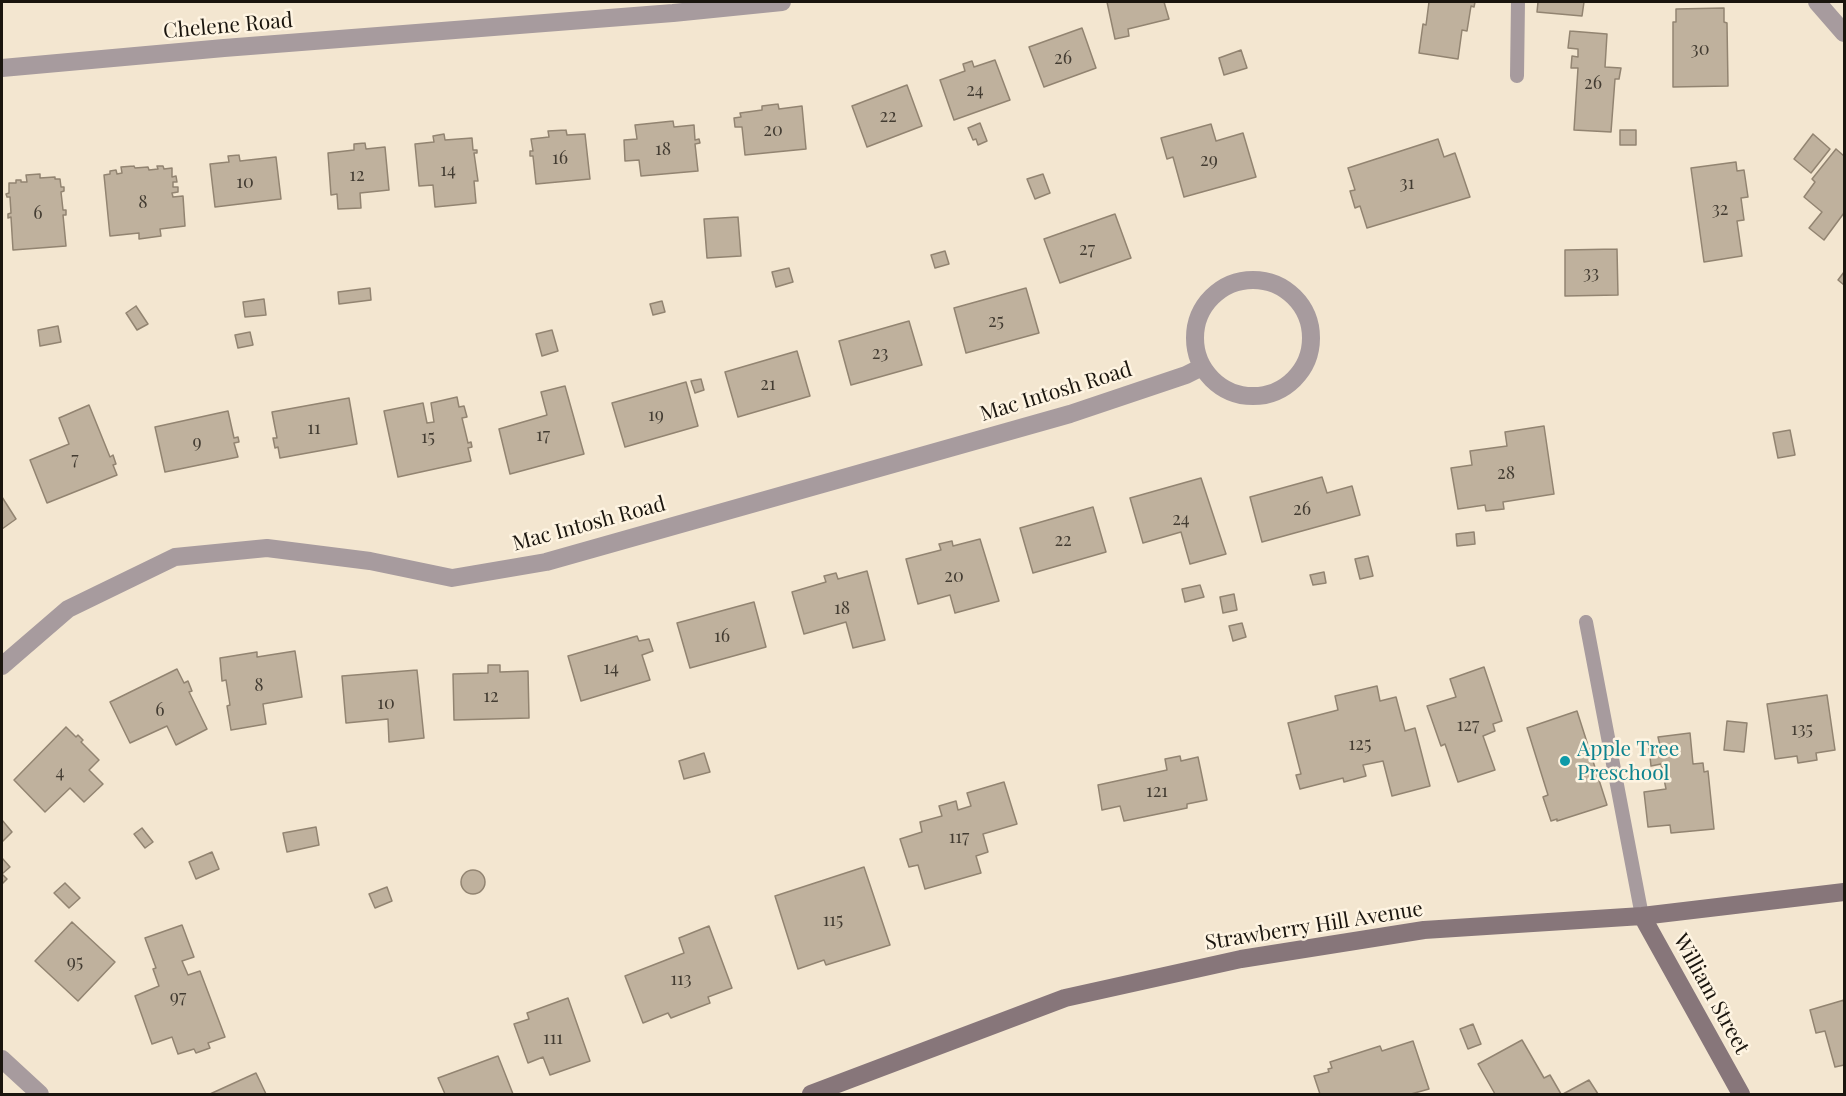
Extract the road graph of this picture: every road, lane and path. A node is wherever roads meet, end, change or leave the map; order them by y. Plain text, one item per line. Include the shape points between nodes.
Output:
1 (782, 2) edge
2 (1518, 2) edge
3 (1817, 2) edge
4 (1845, 33) edge
5 (2, 68) edge
6 (1517, 76) dead end
7 (1202, 367) junction
8 (1586, 622) dead end
9 (2, 666) edge
10 (1845, 892) edge
11 (1642, 916) junction
12 (2, 1059) edge
13 (40, 1095) edge
14 (811, 1095) edge
15 (1741, 1095) edge

1 - 5 street, Chelene Road
2 - 6 lane
3 - 4 street
7 - 7 street via 1217,384 1237,395 1260,397 1282,390 1299,375 1309,355 1311,332 1304,310 1289,292 1269,282 1246,280 1225,287 1207,302 1197,322 1195,345
7 - 9 street, Mac Intosh Road via 1070,414 546,562 452,578 370,561 267,548 176,557 68,609
8 - 11 lane
10 - 11 main road, Strawberry Hill Avenue
11 - 14 main road, Strawberry Hill Avenue via 1424,930 1241,959 1065,998
11 - 15 main road, William Street
12 - 13 street

